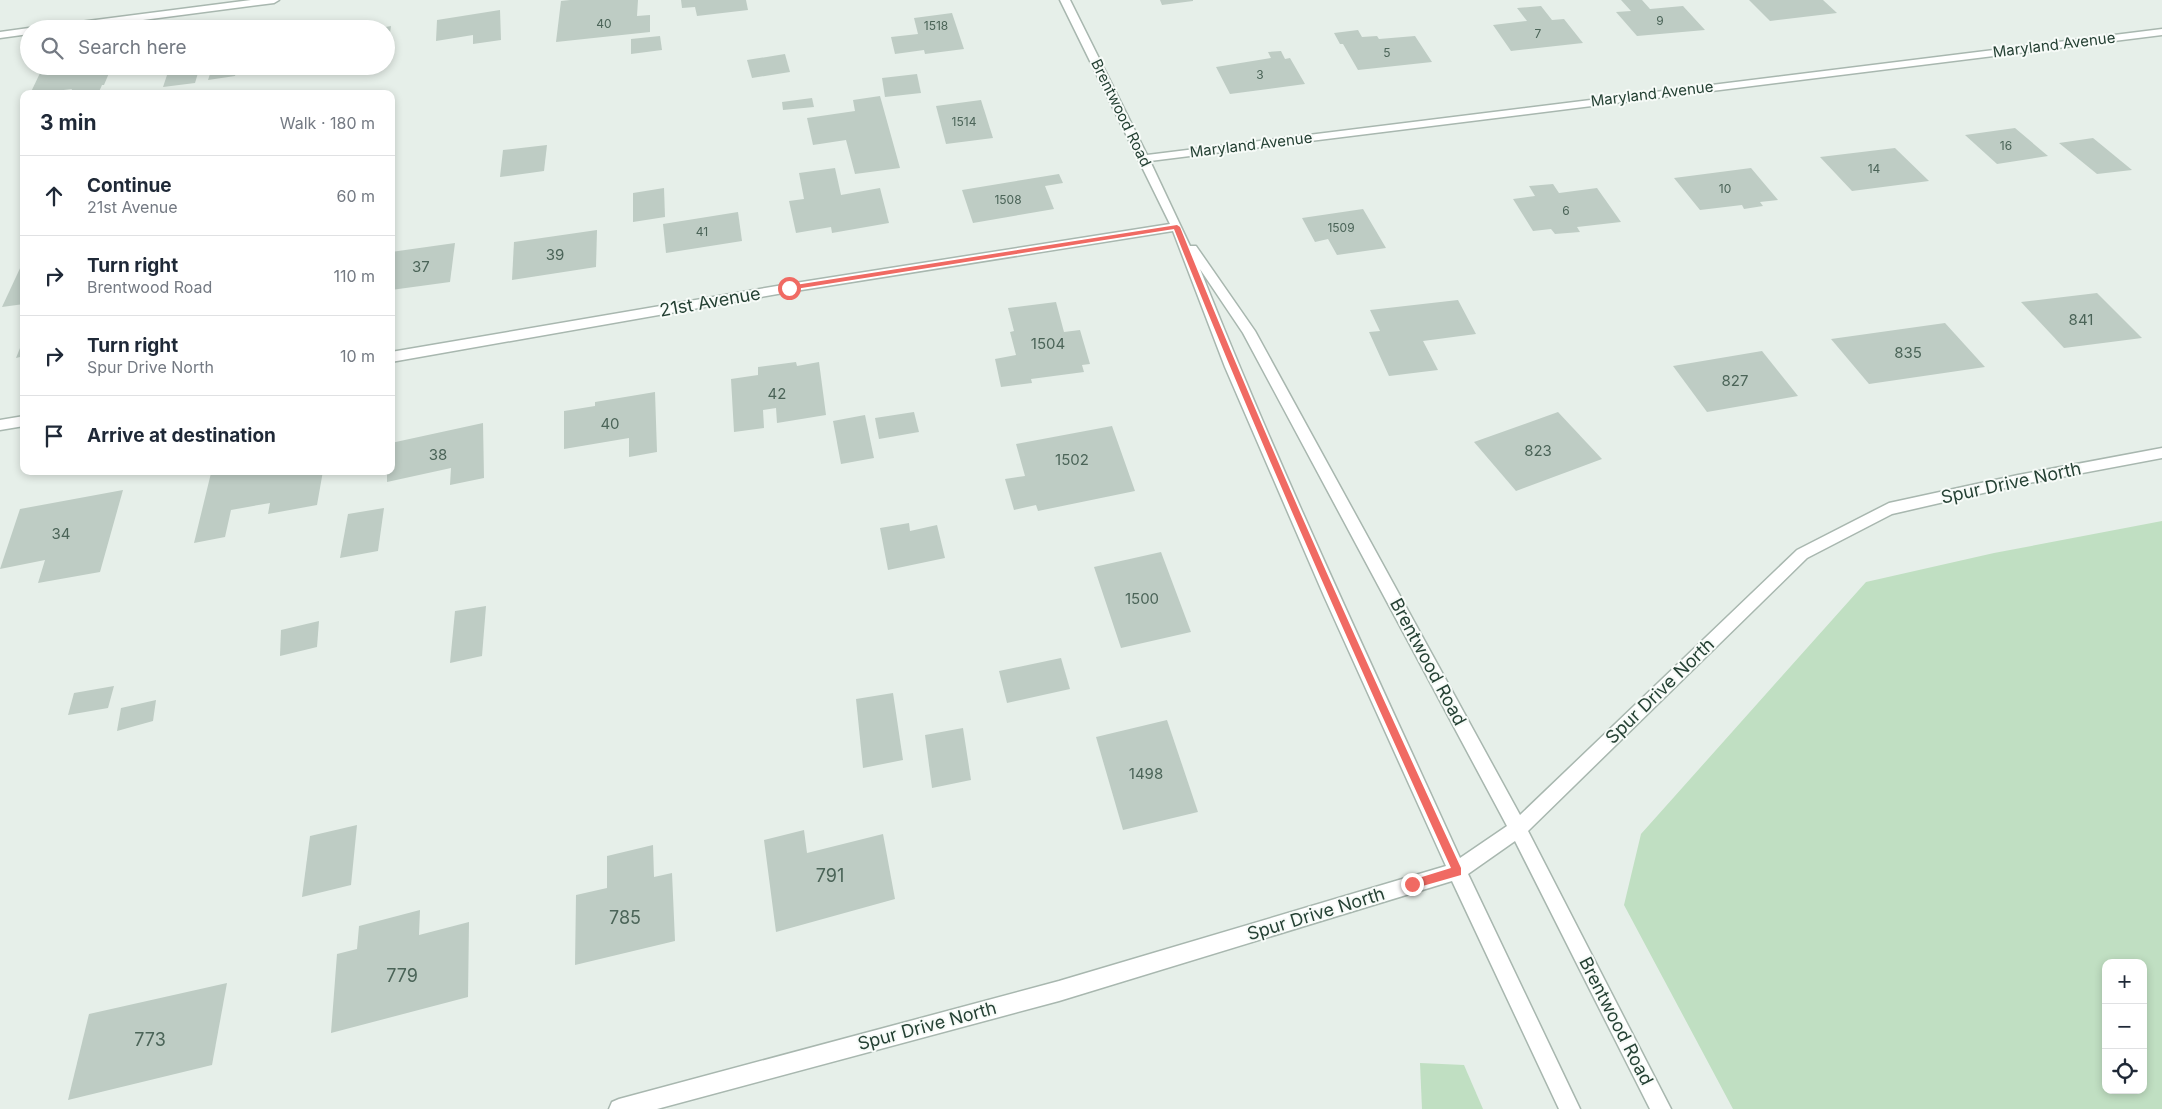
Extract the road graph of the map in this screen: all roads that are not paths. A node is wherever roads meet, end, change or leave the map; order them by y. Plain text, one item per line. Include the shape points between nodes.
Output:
1 (274, 0) edge
2 (1066, 0) edge
3 (119, 20) edge
4 (20, 32) edge
5 (2162, 32) edge
6 (0, 35) edge
7 (1143, 158) junction
8 (1177, 227) junction
9 (395, 357) edge
10 (20, 422) edge
11 (0, 426) edge
12 (2162, 453) edge
13 (1518, 829) junction
14 (1457, 871) junction
15 (618, 1109) edge
16 (1570, 1109) edge
17 (1661, 1109) edge

1 - 3 street
2 - 7 street, Brentwood Road
4 - 6 street
5 - 7 street, Maryland Avenue
7 - 8 street, Brentwood Road
8 - 9 street, 21st Avenue via 789,288
8 - 13 street, Brentwood Road via 1249,331
8 - 14 street, Brentwood Road via 1232,367
10 - 11 street
12 - 13 street, Spur Drive North via 1889,509 1802,554
13 - 14 street, Spur Drive North
13 - 17 street, Brentwood Road
14 - 15 street, Spur Drive North via 1059,991
14 - 16 street, Brentwood Road

